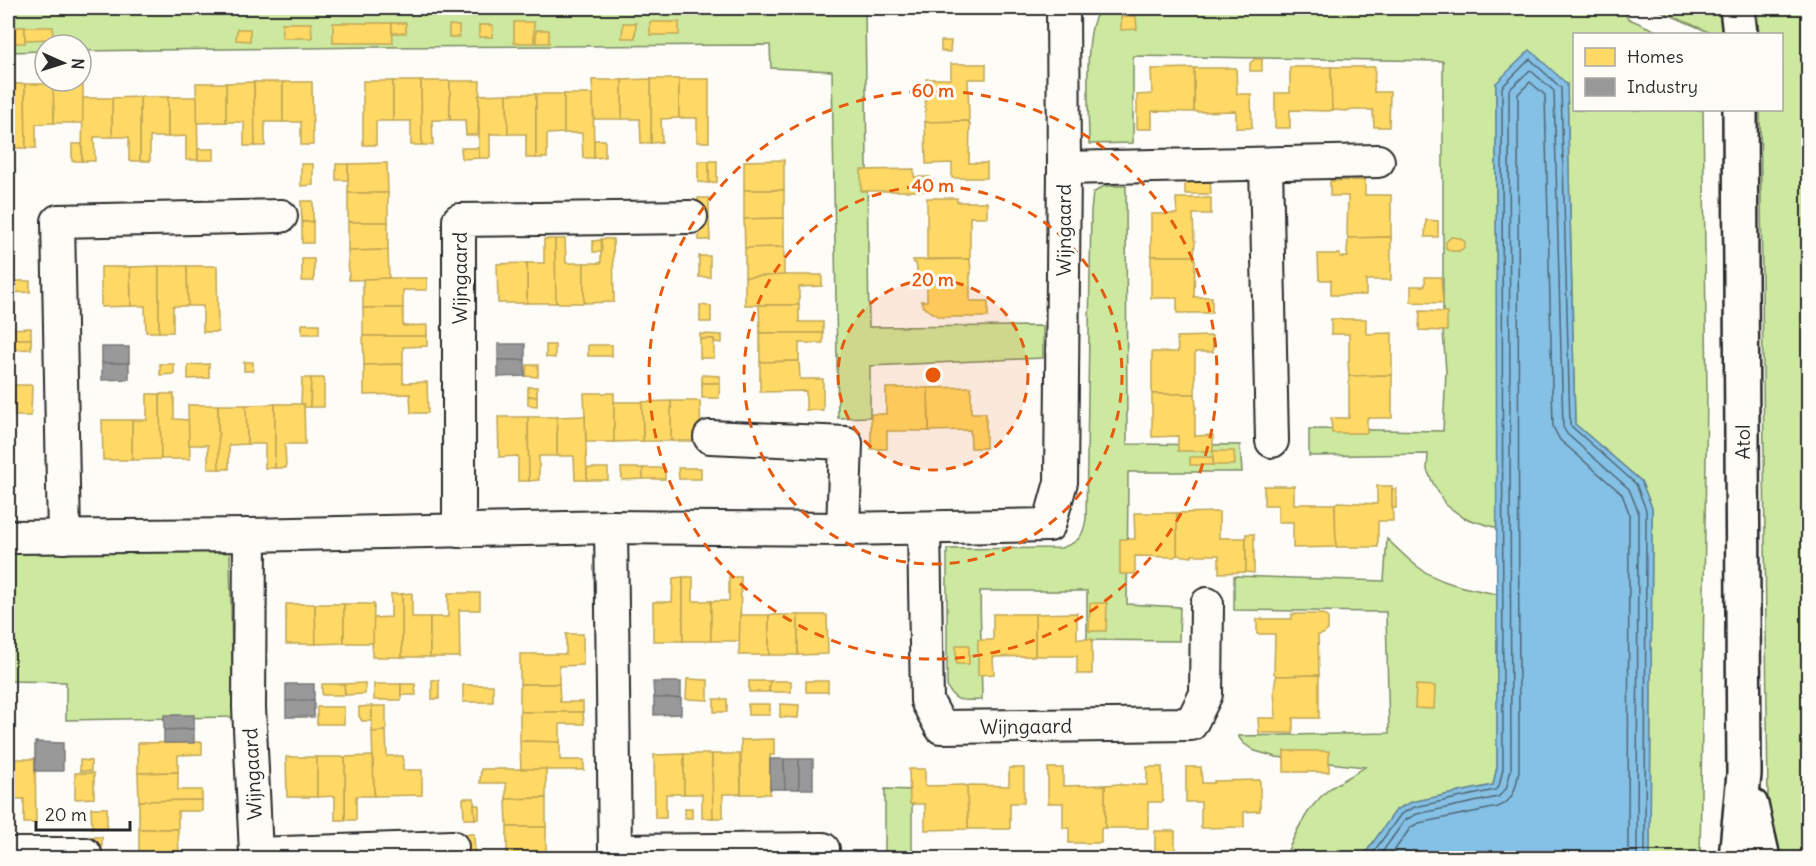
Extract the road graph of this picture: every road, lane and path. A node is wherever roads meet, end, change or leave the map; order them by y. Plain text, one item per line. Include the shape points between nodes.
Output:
1 (1063, 8) edge
2 (1737, 8) edge
3 (1740, 33) edge
4 (1740, 111) edge
5 (1378, 161) dead end
6 (1266, 164) junction
7 (1064, 168) junction
8 (281, 216) dead end
9 (691, 217) dead end
10 (710, 437) dead end
11 (1272, 441) dead end
12 (611, 527) junction
13 (924, 528) junction
14 (843, 529) junction
15 (459, 531) junction
16 (250, 535) junction
17 (8, 537) edge
18 (64, 537) junction
19 (1207, 604) dead end
20 (1744, 774) junction
21 (452, 847) dead end
22 (824, 849) dead end
23 (8, 854) edge
24 (85, 854) dead end
25 (1736, 858) edge
26 (1763, 858) edge

1 - 7 street, Wijngaard
2 - 3 street
4 - 20 street, Atol
5 - 6 street, Wijngaard
6 - 7 street, Wijngaard
6 - 11 street
7 - 13 street, Wijngaard via 1061,482 1049,525
8 - 18 street via 58,221
9 - 15 street, Wijngaard via 459,220
10 - 14 street via 846,443
12 - 14 street, Wijngaard
12 - 15 street, Wijngaard
12 - 22 street via 615,851
13 - 14 street, Wijngaard
13 - 19 street, Wijngaard via 927,701 941,727 1191,724 1206,694
15 - 16 street, Wijngaard
16 - 18 street, Wijngaard
16 - 21 street, Wijngaard via 249,707 256,854
17 - 18 street, Wijngaard
20 - 25 street, Atol
20 - 26 street, Atol
23 - 24 street

